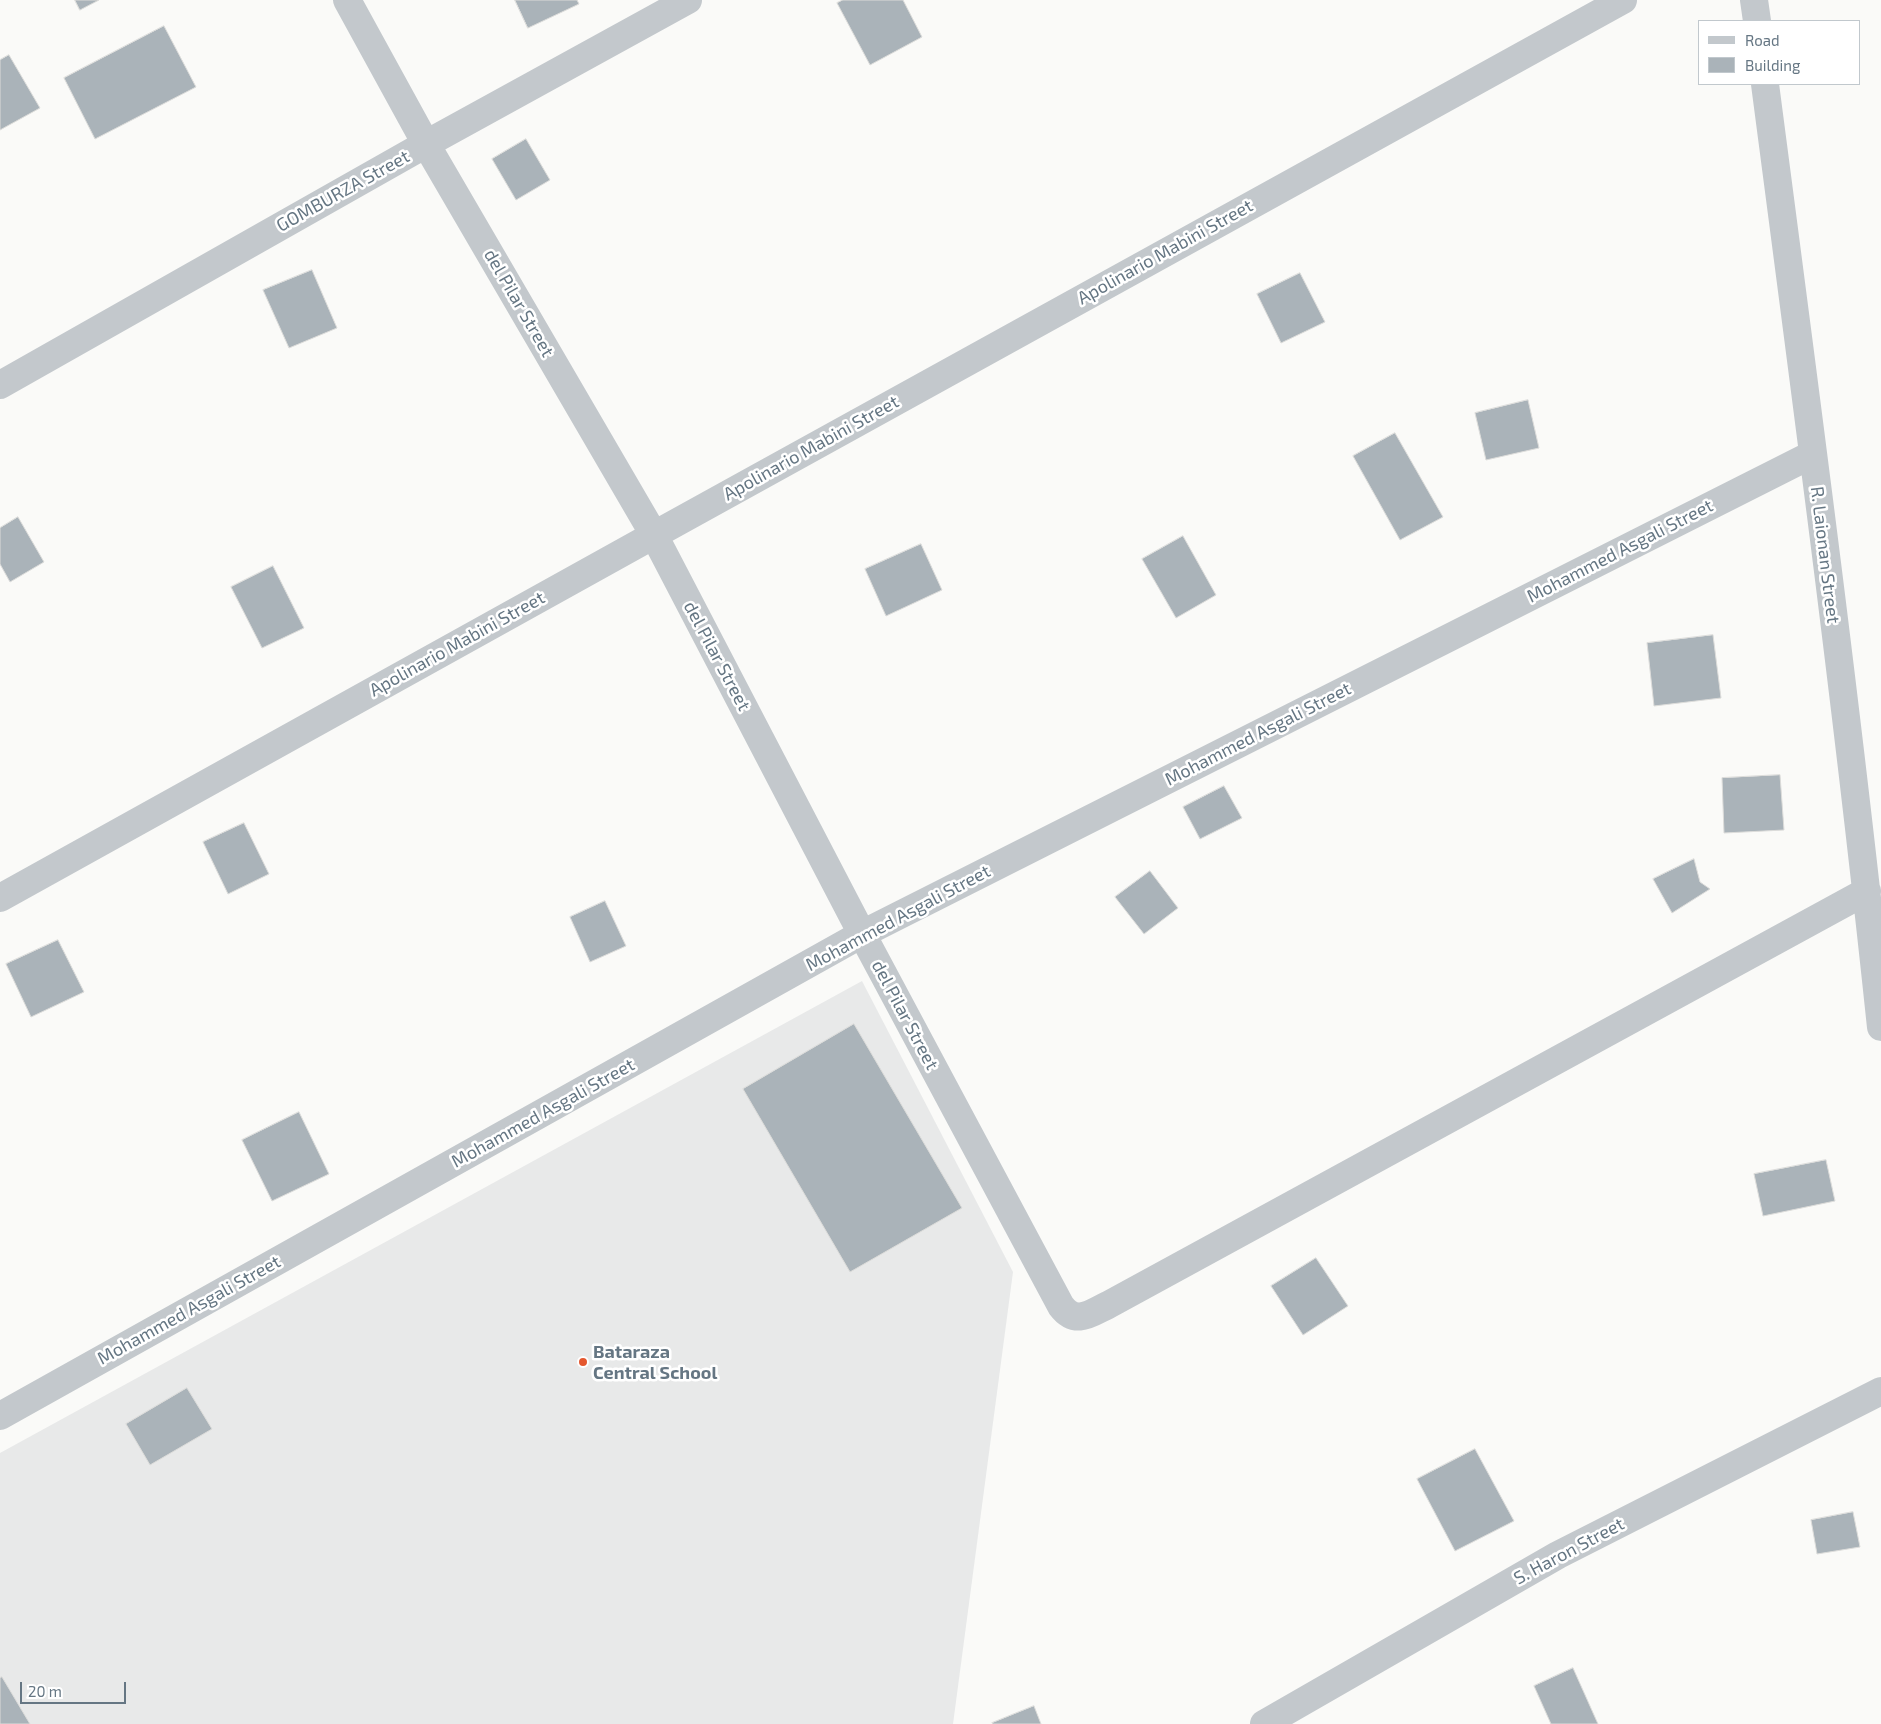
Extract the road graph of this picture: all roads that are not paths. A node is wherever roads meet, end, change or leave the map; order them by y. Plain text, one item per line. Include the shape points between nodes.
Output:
1 (347, 0) edge
2 (688, 0) edge
3 (1623, 0) edge
4 (1754, 0) edge
5 (1756, 20) edge
6 (1765, 85) edge
7 (426, 144) junction
8 (0, 385) edge
9 (1813, 454) junction
10 (654, 535) junction
11 (1867, 891) junction
12 (0, 898) edge
13 (862, 934) junction
14 (1881, 1027) edge
15 (1881, 1391) edge
16 (0, 1416) edge
17 (1264, 1724) edge

1 - 7 street, del Pilar Street
2 - 7 street, GOMBURZA Street
3 - 10 street, Apolinario Mabini Street
4 - 5 street
6 - 9 street, R. Laionan Street
7 - 8 street, GOMBURZA Street
7 - 10 street, del Pilar Street
9 - 11 street, R. Laionan Street
9 - 13 street, Mohammed Asgali Street
10 - 12 street, Apolinario Mabini Street
10 - 13 street, del Pilar Street
11 - 13 street, del Pilar Street via 1108,1305 1075,1318 1061,1306
11 - 14 street, R. Laionan Street
13 - 16 street, Mohammed Asgali Street
15 - 17 street, S. Haron Street via 1558,1555

